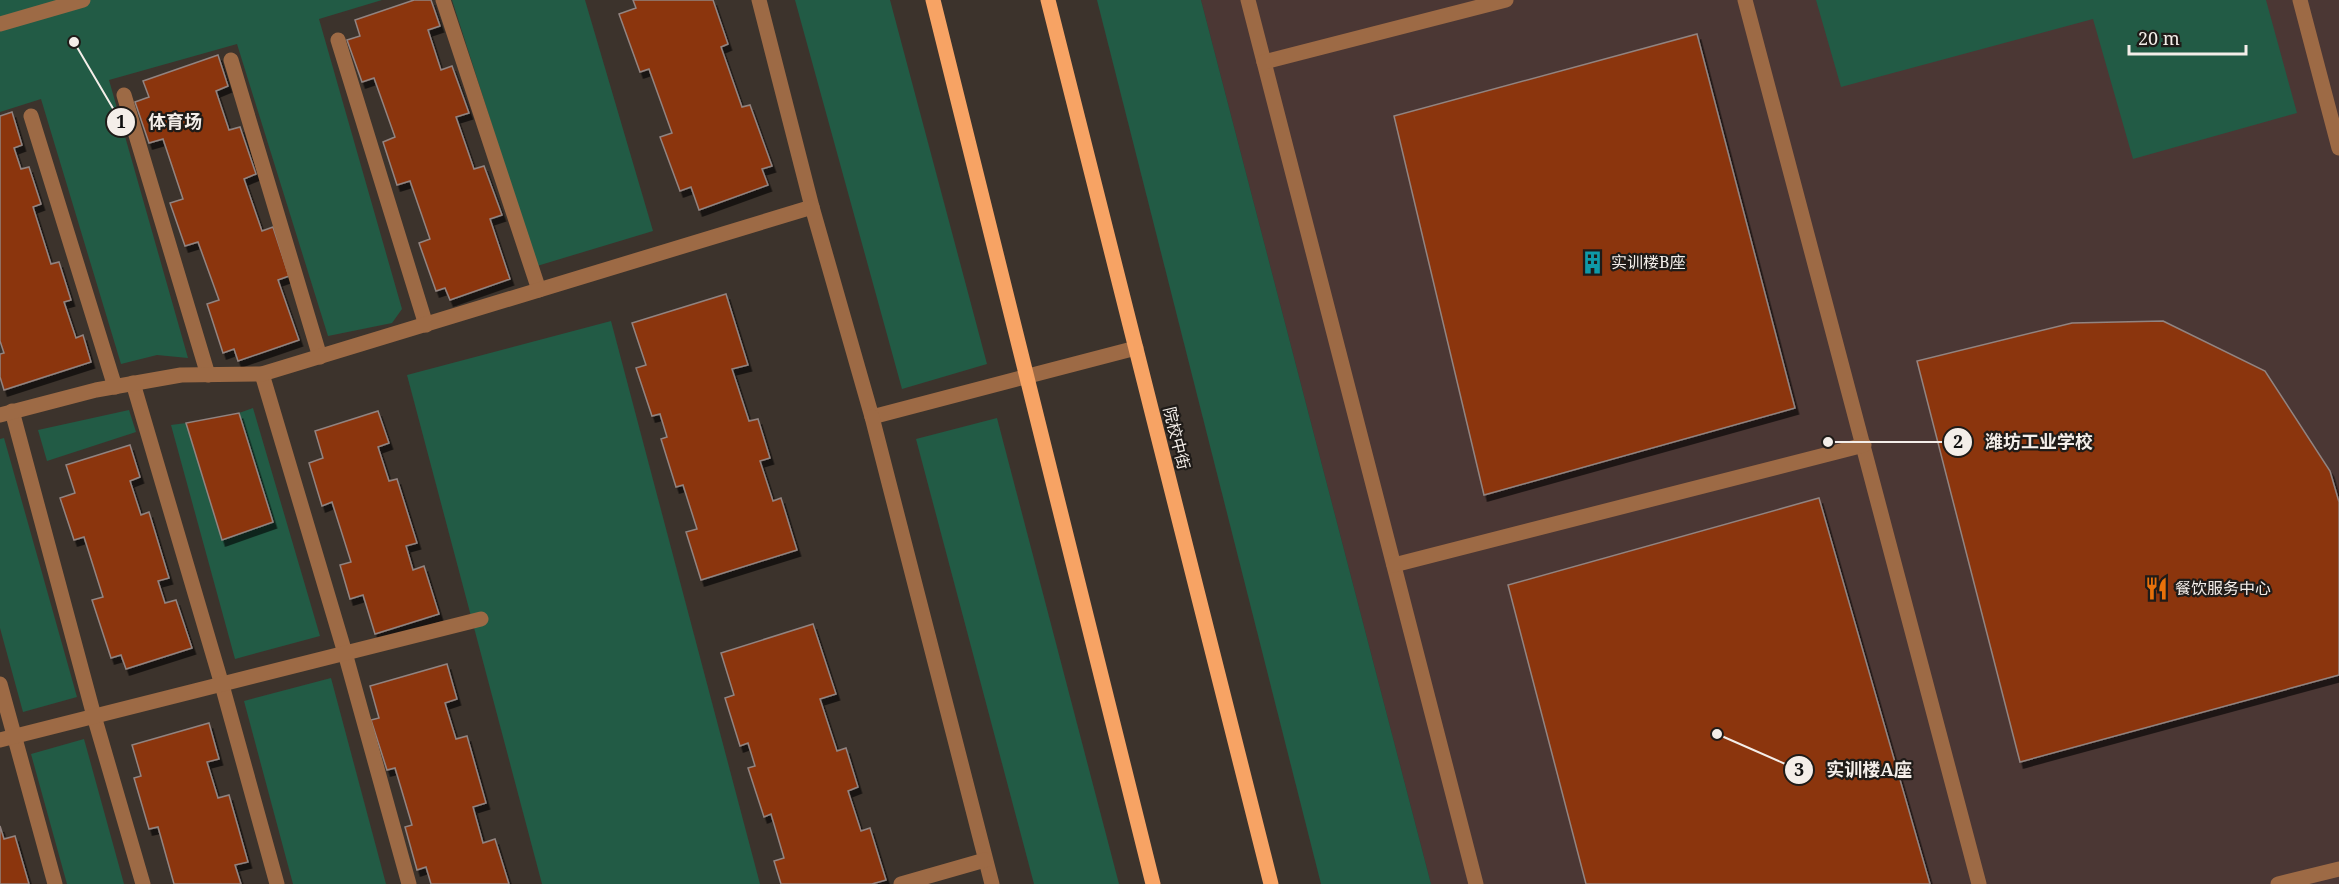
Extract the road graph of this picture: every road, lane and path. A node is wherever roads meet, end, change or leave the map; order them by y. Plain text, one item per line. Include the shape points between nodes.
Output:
1 (83, 0) edge
2 (443, 0) edge
3 (759, 0) edge
4 (933, 0) edge
5 (1048, 0) edge
6 (1248, 0) edge
7 (1506, 0) edge
8 (1745, 0) edge
9 (2300, 0) edge
10 (0, 24) edge
11 (338, 40) dead end
12 (231, 60) dead end
13 (1264, 62) junction
14 (124, 95) dead end
15 (31, 116) dead end
16 (2339, 148) edge
17 (812, 207) junction
18 (539, 290) junction
19 (426, 326) junction
20 (1136, 348) junction
21 (320, 357) junction
22 (262, 374) junction
23 (208, 375) junction
24 (1027, 377) junction
25 (133, 383) junction
26 (115, 387) junction
27 (6, 413) edge
28 (872, 417) junction
29 (1864, 445) junction
30 (1394, 565) junction
31 (481, 619) dead end
32 (345, 654) junction
33 (0, 684) edge
34 (222, 685) junction
35 (94, 716) junction
36 (7, 738) edge
37 (985, 860) junction
38 (2339, 869) edge
39 (55, 884) edge
40 (143, 884) edge
41 (277, 884) edge
42 (409, 884) edge
43 (901, 884) edge
44 (992, 884) edge
45 (1153, 884) edge
46 (1271, 884) edge
47 (1476, 884) edge
48 (1978, 884) edge
49 (2278, 884) edge

1 - 10 lane
2 - 18 lane
3 - 17 lane
4 - 24 main road
5 - 20 main road, 院校中街
6 - 13 lane
7 - 13 lane
8 - 29 lane
9 - 16 lane
11 - 19 lane
12 - 21 lane
13 - 30 lane
14 - 23 lane
15 - 26 lane
17 - 18 lane
17 - 28 lane
18 - 19 lane
19 - 21 lane
20 - 24 lane
20 - 46 main road, 院校中街
21 - 22 lane
22 - 23 lane
22 - 32 lane
23 - 25 lane
24 - 28 lane
24 - 45 main road
25 - 26 lane
25 - 34 lane
26 - 27 lane
27 - 35 lane
28 - 37 lane
29 - 30 lane
29 - 48 lane
30 - 47 lane
31 - 32 lane
32 - 34 lane
32 - 42 lane
33 - 36 lane
34 - 35 lane
34 - 41 lane
35 - 36 lane
35 - 40 lane
36 - 39 lane
37 - 43 lane
37 - 44 lane
38 - 49 lane

